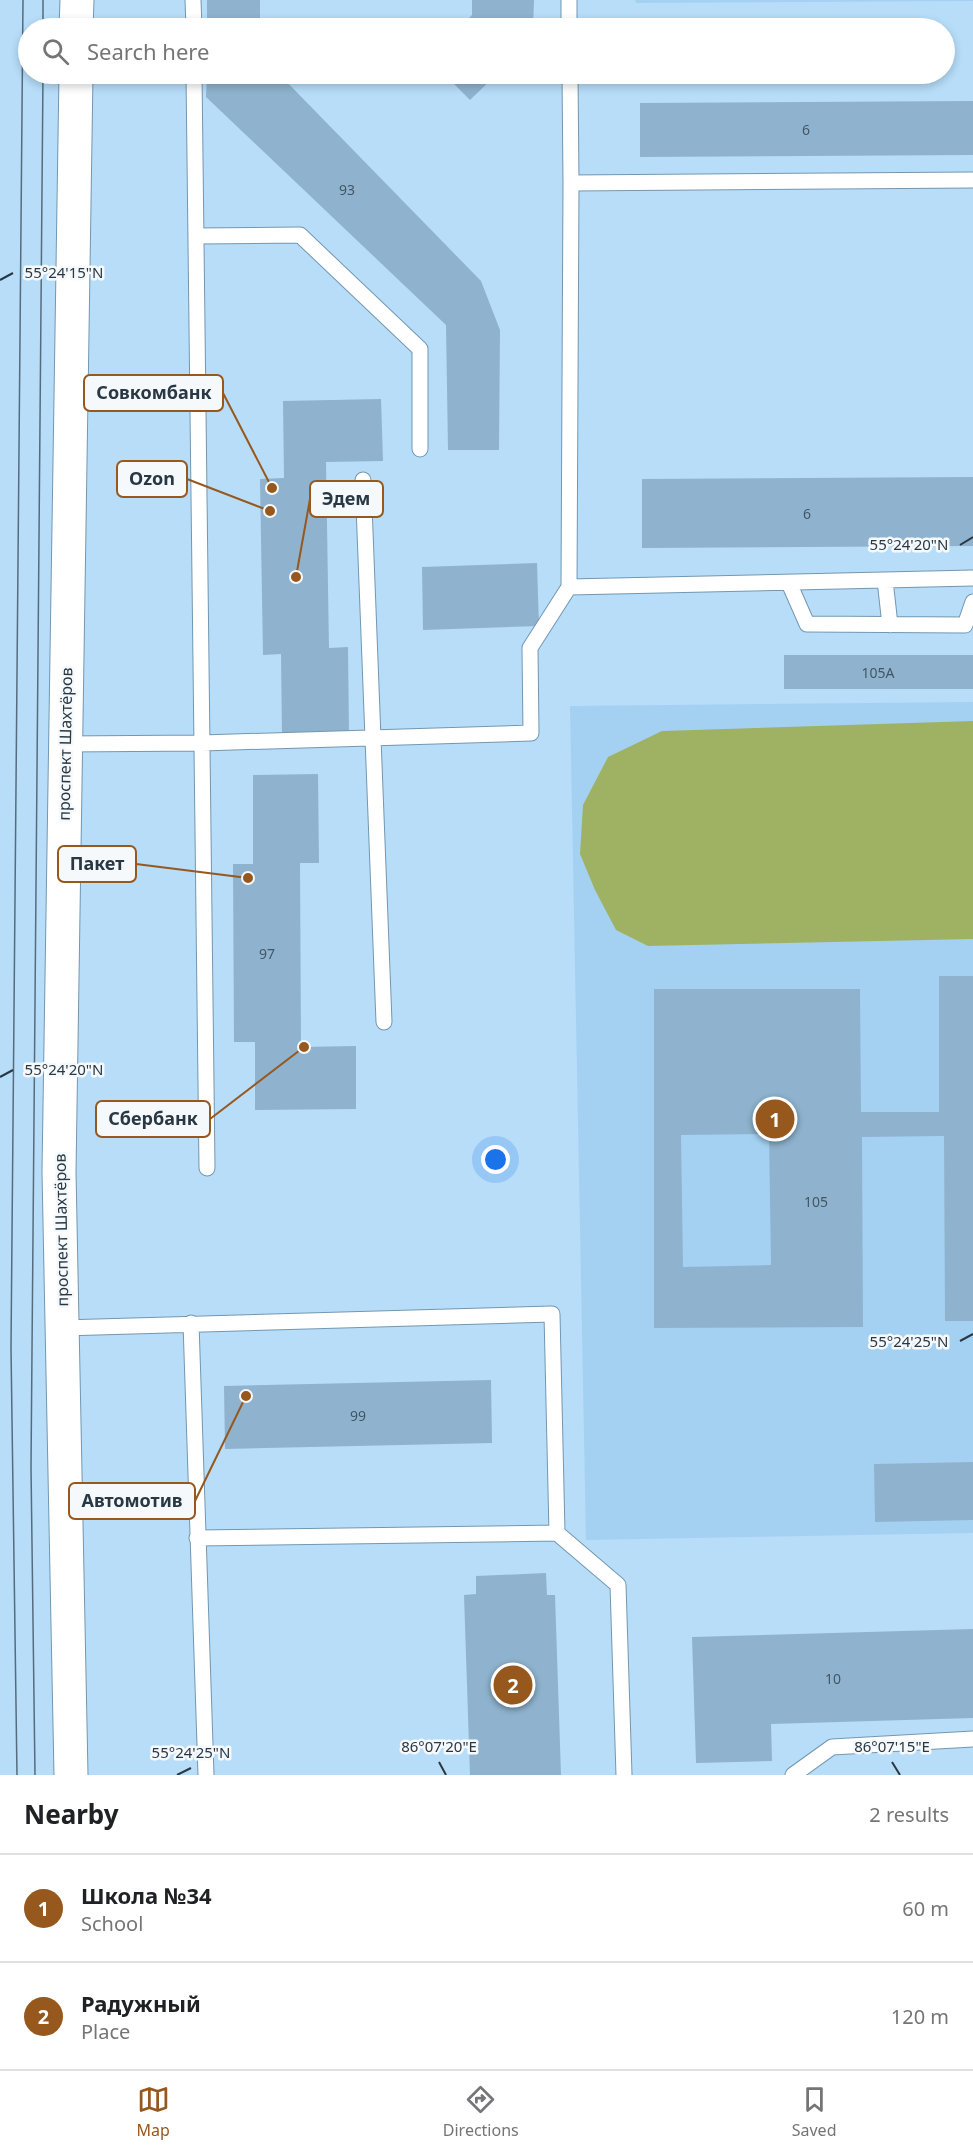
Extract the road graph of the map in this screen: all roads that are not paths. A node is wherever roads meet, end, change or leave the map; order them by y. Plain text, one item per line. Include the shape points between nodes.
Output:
1 (77, 0) edge
2 (193, 0) edge
3 (569, 0) edge
4 (76, 18) edge
5 (194, 18) edge
6 (569, 18) edge
7 (76, 84) edge
8 (194, 84) edge
9 (570, 84) edge
10 (973, 180) edge
11 (572, 183) junction
12 (196, 236) junction
13 (420, 449) dead end
14 (363, 480) dead end
15 (973, 578) edge
16 (885, 580) junction
17 (789, 583) junction
18 (569, 587) junction
19 (973, 602) edge
20 (890, 625) junction
21 (374, 738) junction
22 (202, 743) junction
23 (65, 744) junction
24 (384, 1022) dead end
25 (207, 1168) dead end
26 (191, 1323) junction
27 (63, 1328) junction
28 (557, 1533) junction
29 (197, 1538) junction
30 (973, 1739) edge
31 (71, 1775) edge
32 (206, 1775) edge
33 (624, 1775) edge
34 (793, 1775) edge

1 - 4 main road
2 - 5 lane
3 - 6 lane
7 - 23 main road, проспект Шахтёров
8 - 12 lane
9 - 11 lane
10 - 11 lane
11 - 18 lane
12 - 13 lane via 300,235 420,349
12 - 22 lane
14 - 21 lane
15 - 16 lane
16 - 17 lane
16 - 20 lane
17 - 18 lane
17 - 20 lane via 807,624
18 - 21 lane via 530,648 531,733
19 - 20 lane via 965,625
21 - 22 lane
21 - 24 lane
22 - 23 lane
22 - 25 lane
23 - 27 main road, проспект Шахтёров via 58,1172
26 - 27 lane
26 - 28 lane via 552,1314
26 - 29 lane
27 - 31 main road, проспект Шахтёров
28 - 29 lane
28 - 33 lane via 618,1585
29 - 32 lane
30 - 34 lane via 832,1747

